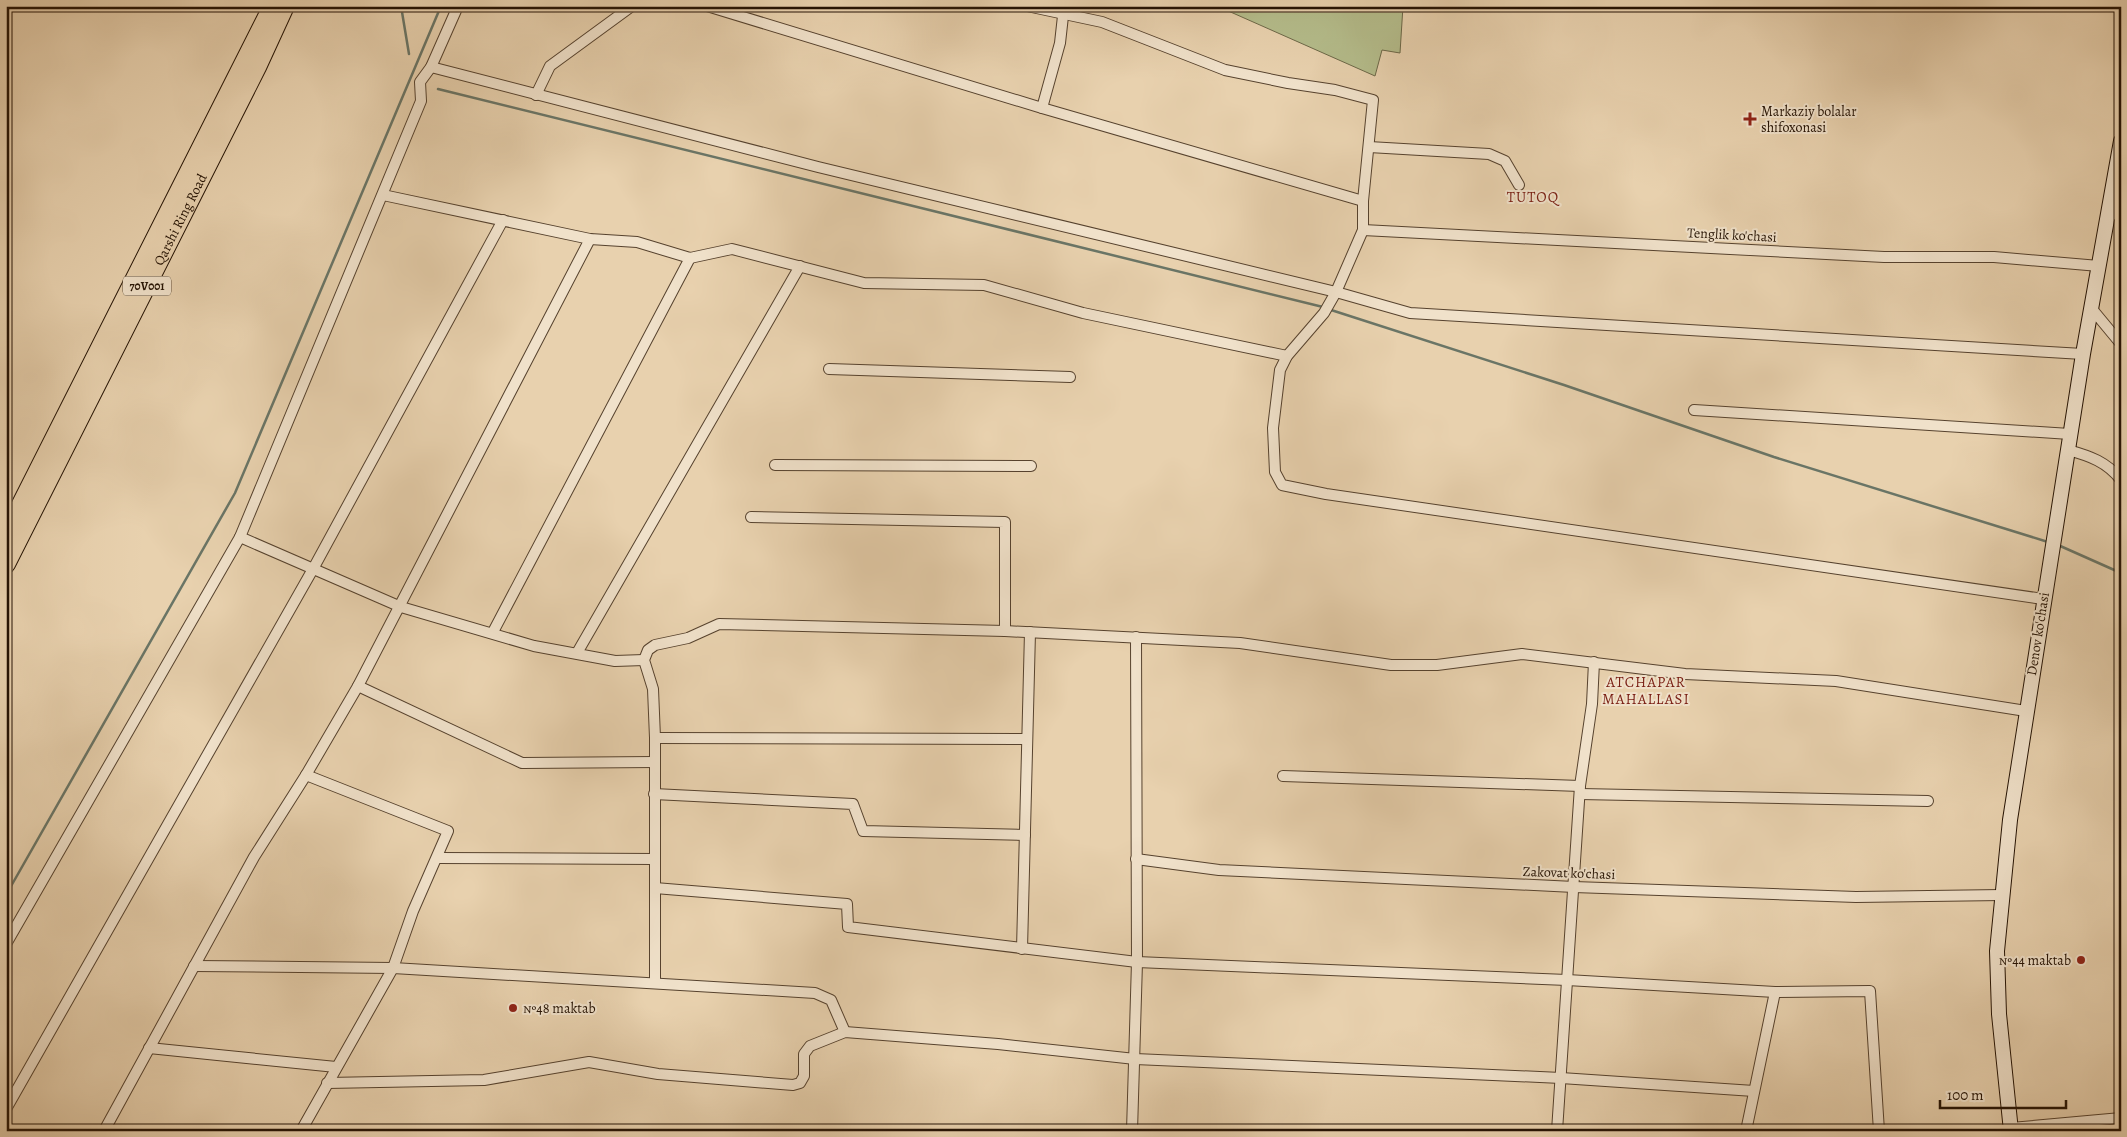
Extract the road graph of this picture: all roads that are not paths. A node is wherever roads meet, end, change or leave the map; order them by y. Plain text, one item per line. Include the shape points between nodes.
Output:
1 (273, 6) edge
2 (285, 6) edge
3 (458, 6) edge
4 (632, 6) edge
5 (708, 6) edge
6 (1027, 6) edge
7 (1064, 10) edge
8 (431, 67) junction
9 (536, 95) junction
10 (1042, 108) junction
11 (2120, 146) edge
12 (1368, 147) junction
13 (2117, 182) edge
14 (1519, 186) dead end
15 (382, 195) junction
16 (1363, 200) junction
17 (2115, 213) edge
18 (503, 220) junction
19 (1363, 230) junction
20 (590, 240) junction
21 (690, 258) junction
22 (800, 266) junction
23 (2099, 266) junction
24 (1334, 296) junction
25 (2092, 308) junction
26 (2121, 344) edge
27 (2083, 354) junction
28 (1287, 356) junction
29 (829, 368) dead end
30 (1070, 377) dead end
31 (1694, 410) dead end
32 (2070, 434) junction
33 (2068, 450) junction
34 (775, 465) dead end
35 (1031, 466) dead end
36 (2121, 480) edge
37 (751, 517) dead end
38 (6, 534) edge
39 (240, 537) junction
40 (6, 564) edge
41 (313, 569) junction
42 (2043, 599) junction
43 (401, 607) junction
44 (1005, 631) junction
45 (493, 632) junction
46 (1030, 632) junction
47 (1136, 637) junction
48 (577, 653) junction
49 (644, 660) junction
50 (1594, 662) junction
51 (358, 686) junction
52 (2026, 711) junction
53 (654, 738) junction
54 (1027, 739) junction
55 (655, 762) junction
56 (306, 775) junction
57 (1283, 776) dead end
58 (1580, 790) junction
59 (654, 794) junction
60 (1928, 801) dead end
61 (1025, 835) junction
62 (437, 858) junction
63 (654, 859) junction
64 (1136, 859) junction
65 (1574, 887) junction
66 (655, 888) junction
67 (2002, 895) junction
68 (6, 944) edge
69 (1022, 949) junction
70 (1137, 962) junction
71 (194, 966) junction
72 (393, 968) junction
73 (1567, 980) junction
74 (655, 983) junction
75 (1775, 992) junction
76 (845, 1032) junction
77 (149, 1048) junction
78 (1134, 1059) junction
79 (336, 1067) junction
80 (1561, 1078) junction
81 (327, 1083) junction
82 (1754, 1091) junction
83 (6, 1109) edge
84 (2121, 1118) edge
85 (2011, 1130) edge
86 (104, 1131) edge
87 (301, 1131) edge
88 (1132, 1131) edge
89 (1557, 1131) edge
90 (1746, 1131) edge
91 (1879, 1131) edge

1 - 38 highway, Qarshi Ring Road / 70V001
2 - 40 highway, Qarshi Ring Road / 70V001
3 - 8 street
4 - 9 street via 550,66
5 - 10 street
6 - 7 street
7 - 10 street via 1060,43
7 - 12 street via 1225,70 1373,100
8 - 9 street
8 - 15 street via 420,82 421,102
9 - 24 street
10 - 16 street
11 - 13 street, Denov ko'chasi
12 - 14 street via 1489,154 1505,161
12 - 16 street
13 - 17 street, Denov ko'chasi
15 - 18 street
15 - 39 street
16 - 19 street
17 - 23 street, Denov ko'chasi
18 - 20 street
18 - 41 street
19 - 23 street, Tenglik ko'chasi via 1884,257 1994,257
19 - 24 street
20 - 21 street via 637,242
20 - 43 street
21 - 22 street via 732,249
21 - 45 street
22 - 28 street via 864,283 984,285 1083,313
22 - 48 street
23 - 25 street, Denov ko'chasi
24 - 27 street via 1410,313
24 - 28 street via 1324,314
25 - 26 street
25 - 27 street, Denov ko'chasi
27 - 32 street, Denov ko'chasi
28 - 42 street via 1280,370 1274,428 1275,472 1282,485
29 - 30 street
31 - 32 street
32 - 33 street, Denov ko'chasi
33 - 36 street via 2092,456 2113,470
33 - 42 street, Denov ko'chasi
34 - 35 street
37 - 44 street via 1005,522
39 - 41 street
39 - 68 street
41 - 43 street
41 - 83 street
42 - 52 street, Denov ko'chasi
43 - 45 street
43 - 51 street
44 - 46 street
44 - 49 street via 719,624 688,638 655,645 648,650
45 - 48 street via 534,646
46 - 47 street
46 - 54 street
47 - 50 street via 1240,643 1391,665 1437,665 1522,654
47 - 64 street
48 - 49 street via 615,661
49 - 53 street via 652,689
50 - 52 street via 1685,674 1836,681
50 - 58 street via 1592,704
51 - 55 street via 522,763
51 - 56 street
52 - 67 street, Denov ko'chasi
53 - 54 street
53 - 55 street
54 - 61 street
55 - 59 street
56 - 62 street via 448,831
56 - 71 street via 254,857
57 - 58 street
58 - 60 street
58 - 65 street
59 - 61 street via 852,804 863,831
59 - 63 street
61 - 69 street
62 - 63 street
62 - 72 street via 413,911
63 - 66 street
64 - 65 street, Zakovat ko'chasi via 1219,870
64 - 70 street
65 - 67 street, Zakovat ko'chasi via 1856,897
65 - 73 street
66 - 69 street via 847,904 848,927
66 - 74 street
67 - 85 street, Denov ko'chasi via 1997,951 1999,1014
69 - 70 street
70 - 73 street
70 - 78 street
71 - 72 street
71 - 77 street
72 - 74 street
72 - 79 street
73 - 75 street
73 - 80 street
74 - 76 street via 815,992 832,1000
75 - 82 street
75 - 91 street via 1870,991
76 - 78 street
76 - 81 street via 810,1046 804,1054 804,1076 800,1083 792,1085 658,1074 589,1062 484,1080
77 - 79 street
77 - 86 street
78 - 80 street
78 - 88 street
79 - 81 street
80 - 82 street
80 - 89 street
81 - 87 street
82 - 90 street
84 - 85 street

